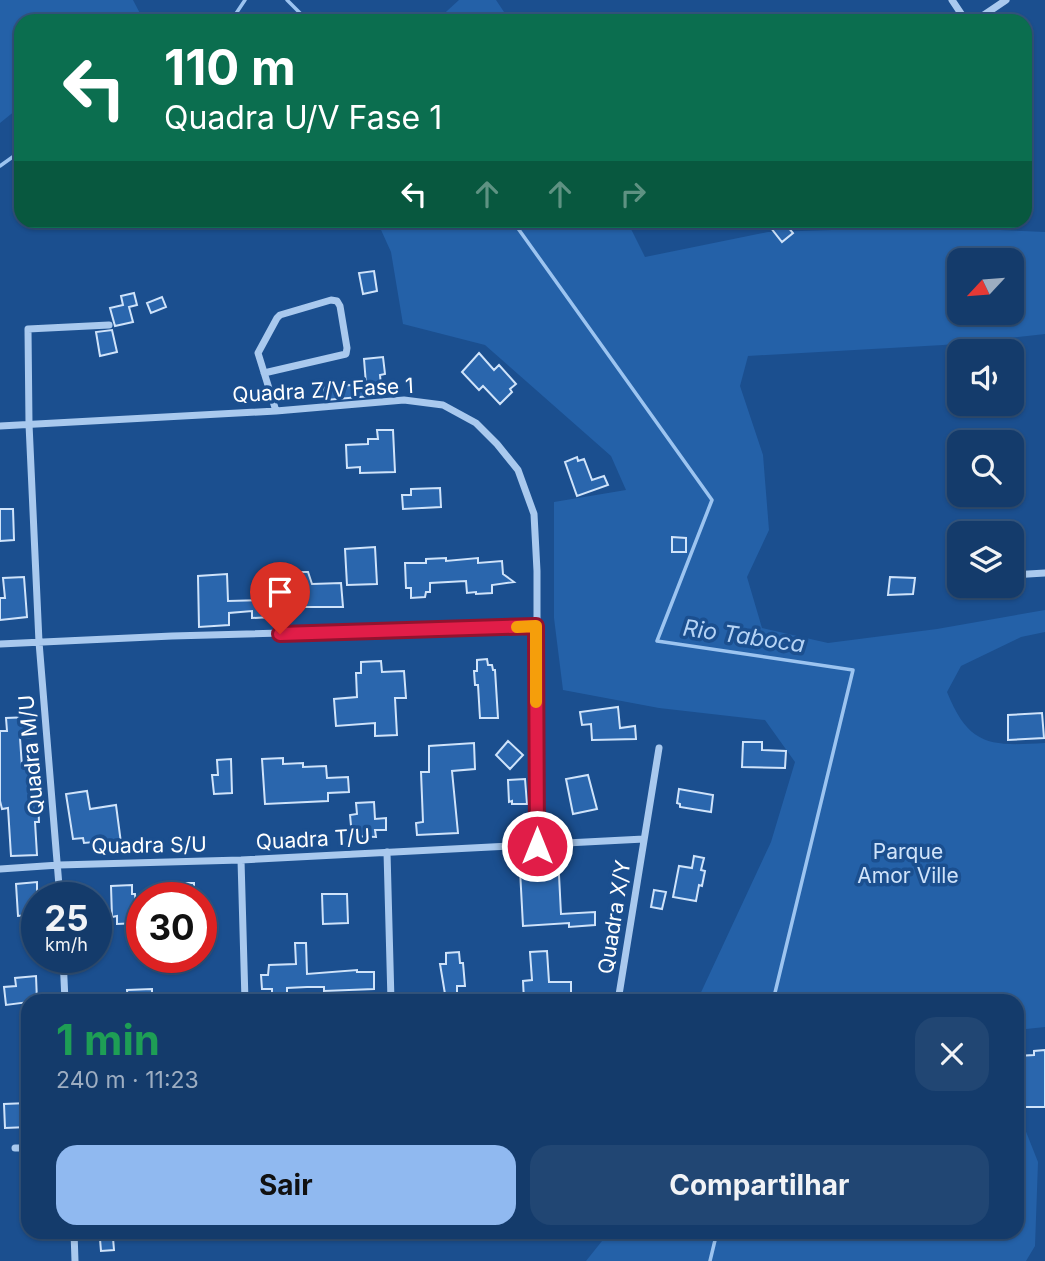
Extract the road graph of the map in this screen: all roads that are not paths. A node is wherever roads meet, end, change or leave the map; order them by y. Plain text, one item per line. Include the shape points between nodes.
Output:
1 (1006, 0) edge
2 (985, 14) edge
3 (109, 326) dead end
4 (264, 373) junction
5 (276, 411) junction
6 (29, 424) junction
7 (0, 426) edge
8 (1045, 573) edge
9 (1024, 574) edge
10 (536, 626) junction
11 (39, 642) junction
12 (0, 644) edge
13 (659, 748) dead end
14 (644, 839) junction
15 (537, 846) junction
16 (387, 852) junction
17 (241, 860) junction
18 (59, 865) junction
19 (0, 869) edge
20 (60, 882) edge
21 (64, 973) edge
22 (65, 994) edge
23 (245, 994) edge
24 (391, 994) edge
25 (619, 994) edge
26 (15, 1148) dead end
27 (21, 1148) edge
28 (74, 1239) edge
29 (75, 1261) edge

1 - 2 street
3 - 6 street, Quadra M/U via 28,329
4 - 4 street via 346,354 337,301 280,315 258,353
4 - 5 street
5 - 6 street, Quadra Z/V Fase 1
5 - 10 street, Quadra Z/V Fase 1 via 419,400 443,405 476,423 518,470 534,514
6 - 7 street, Quadra Z/V Fase 1
6 - 11 street, Quadra M/U
8 - 9 street
10 - 11 street
10 - 15 street, Quadra Z/V Fase 1
11 - 12 street
11 - 18 street, Quadra M/U
13 - 14 street, Quadra X/Y
14 - 15 street, Quadra T/U
14 - 25 street, Quadra X/Y
15 - 16 street, Quadra T/U
16 - 17 street, Quadra T/U
16 - 24 street
17 - 18 street, Quadra S/U
17 - 23 street
18 - 19 street, Quadra S/U
18 - 20 street, Quadra M/U
21 - 22 street
26 - 27 street
28 - 29 street

